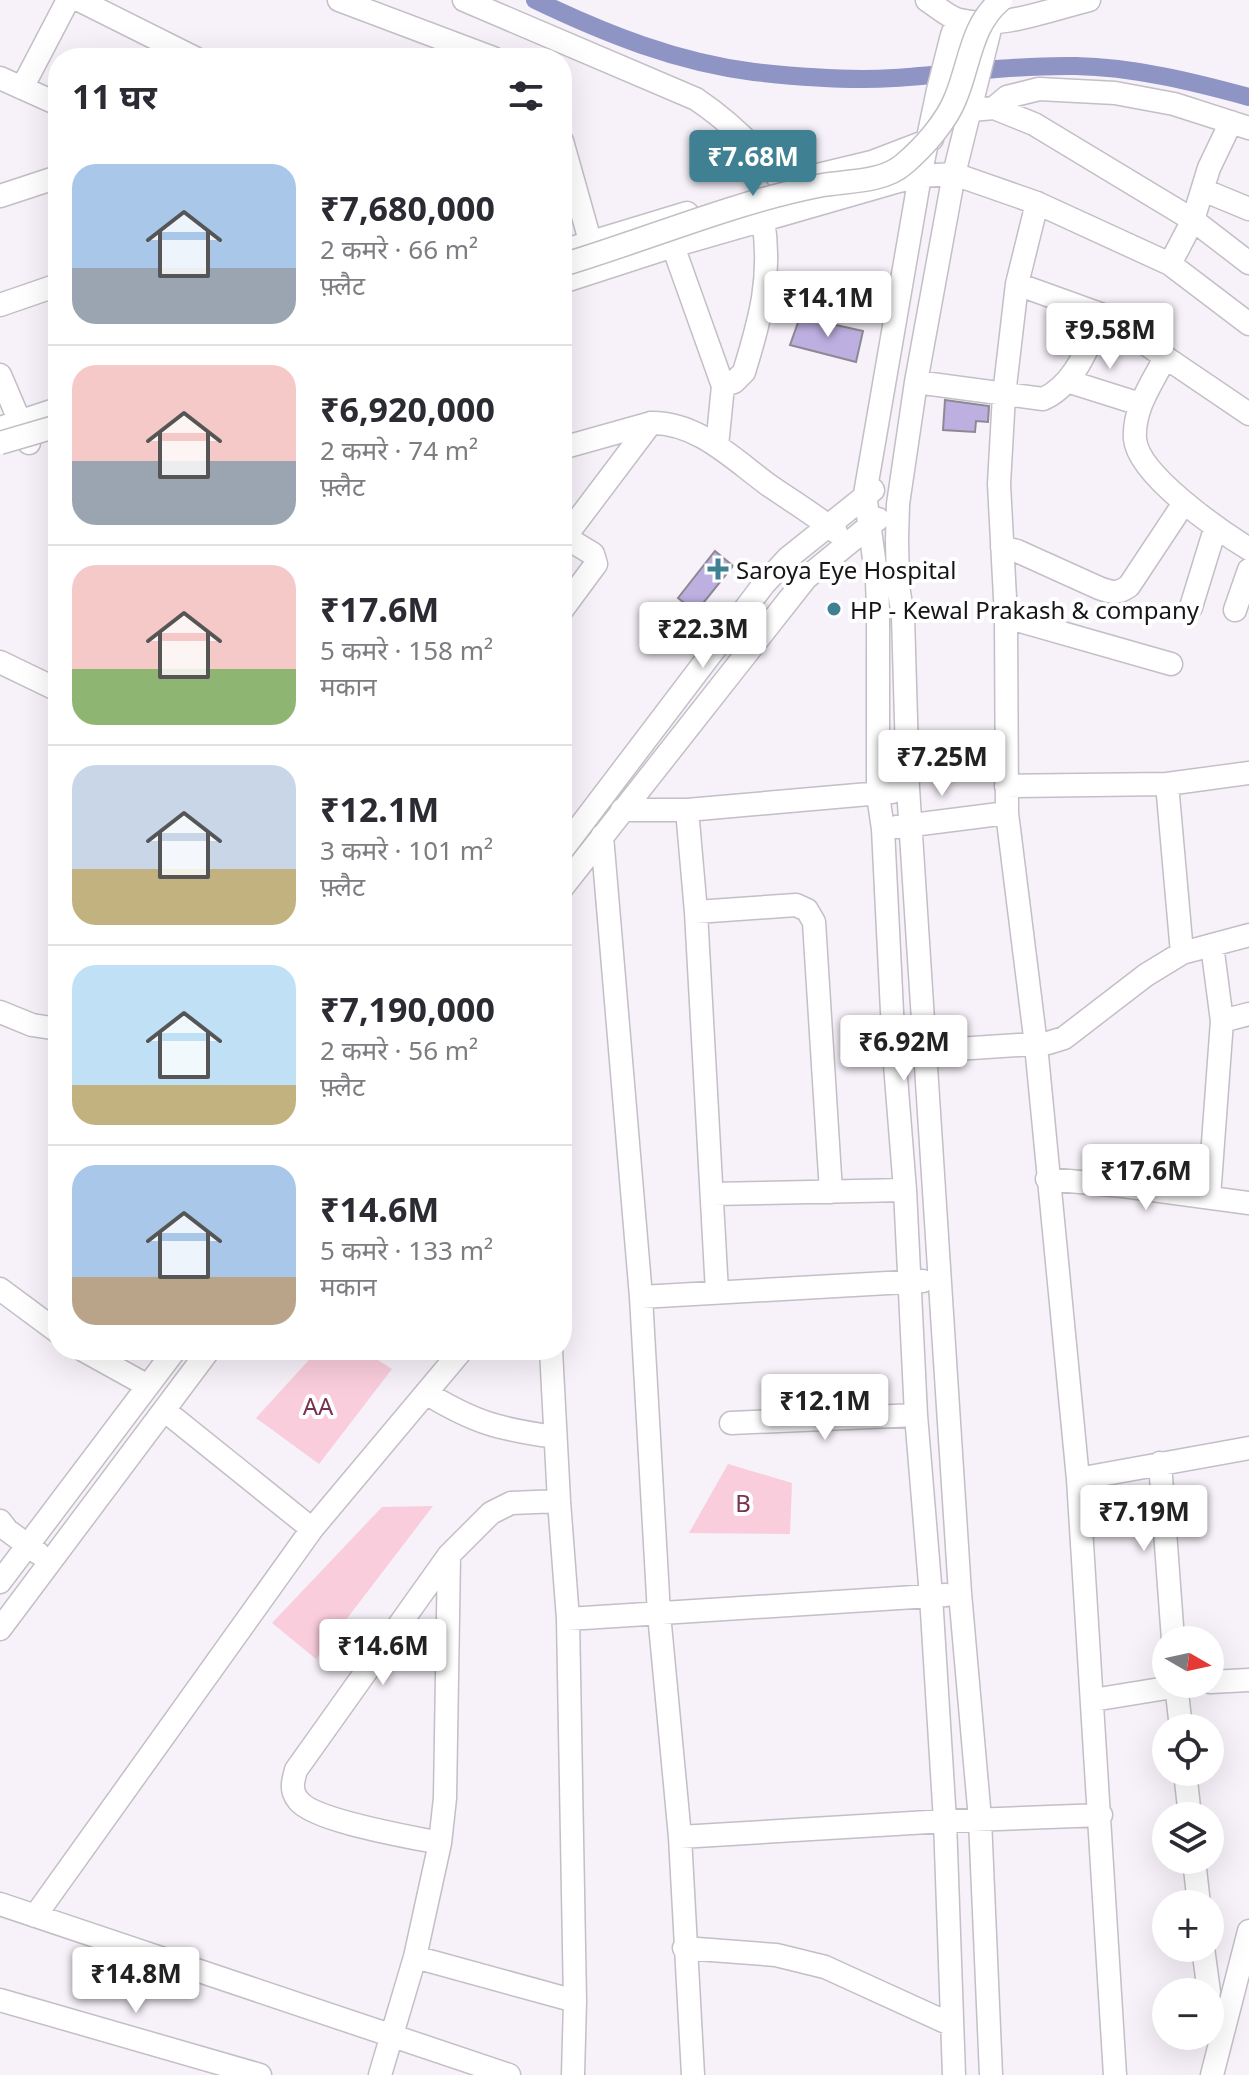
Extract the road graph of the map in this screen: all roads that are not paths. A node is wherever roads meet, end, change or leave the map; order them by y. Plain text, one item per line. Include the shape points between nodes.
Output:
1 (68, 0) edge
2 (79, 0) edge
3 (339, 0) edge
4 (464, 0) edge
5 (927, 0) edge
6 (1001, 0) edge
7 (1089, 0) edge
8 (955, 28) junction
9 (990, 31) junction
10 (175, 48) edge
11 (467, 48) edge
12 (0, 78) edge
13 (22, 88) junction
14 (48, 100) edge
15 (971, 105) junction
16 (994, 108) junction
17 (1240, 125) edge
18 (964, 136) junction
19 (929, 139) junction
20 (954, 174) junction
21 (920, 176) junction
22 (572, 177) edge
23 (48, 180) edge
24 (783, 184) junction
25 (1203, 190) junction
26 (0, 196) edge
27 (1037, 203) junction
28 (1249, 209) edge
29 (799, 211) junction
30 (763, 219) junction
31 (1193, 220) junction
32 (590, 242) junction
33 (673, 246) junction
34 (572, 248) edge
35 (572, 262) edge
36 (1249, 263) edge
37 (1170, 264) junction
38 (599, 270) junction
39 (572, 279) edge
40 (1017, 284) junction
41 (48, 288) edge
42 (0, 305) edge
43 (1103, 315) junction
44 (1249, 324) edge
45 (1165, 358) junction
46 (0, 375) edge
47 (1067, 381) junction
48 (916, 382) junction
49 (723, 386) junction
50 (1004, 395) junction
51 (1140, 404) junction
52 (48, 412) edge
53 (1249, 414) edge
54 (651, 423) junction
55 (9, 425) edge
56 (48, 429) edge
57 (48, 438) edge
58 (0, 443) edge
59 (29, 443) junction
60 (572, 445) edge
61 (717, 446) junction
62 (0, 453) edge
63 (902, 475) junction
64 (865, 494) junction
65 (1184, 503) junction
66 (898, 504) junction
67 (572, 522) edge
68 (827, 525) junction
69 (868, 526) junction
70 (1215, 529) junction
71 (572, 535) edge
72 (850, 542) junction
73 (1002, 547) junction
74 (1249, 549) edge
75 (1249, 570) edge
76 (572, 596) edge
77 (1191, 607) dead end
78 (1235, 610) dead end
79 (1006, 617) junction
80 (0, 662) edge
81 (1171, 664) dead end
82 (48, 685) edge
83 (1249, 773) edge
84 (1167, 784) junction
85 (1006, 786) junction
86 (908, 788) junction
87 (878, 795) junction
88 (622, 810) junction
89 (687, 810) junction
90 (1007, 813) junction
91 (572, 821) edge
92 (911, 826) junction
93 (883, 829) junction
94 (602, 836) junction
95 (572, 875) edge
96 (696, 912) junction
97 (1249, 935) edge
98 (1212, 945) junction
99 (1182, 953) junction
100 (0, 1012) edge
101 (1249, 1014) edge
102 (1222, 1021) junction
103 (48, 1027) edge
104 (1036, 1045) junction
105 (925, 1051) junction
106 (894, 1052) junction
107 (1047, 1179) junction
108 (905, 1190) junction
109 (831, 1192) junction
110 (712, 1194) junction
111 (1209, 1197) junction
112 (1249, 1203) edge
113 (940, 1280) junction
114 (910, 1282) junction
115 (0, 1289) edge
116 (717, 1292) junction
117 (641, 1297) junction
118 (48, 1325) edge
119 (101, 1360) edge
120 (168, 1360) edge
121 (202, 1360) edge
122 (454, 1360) edge
123 (551, 1360) edge
124 (148, 1386) junction
125 (426, 1393) junction
126 (164, 1410) junction
127 (916, 1415) junction
128 (731, 1423) dead end
129 (555, 1437) junction
130 (1249, 1448) edge
131 (1160, 1463) junction
132 (1078, 1479) junction
133 (559, 1501) junction
134 (0, 1521) edge
135 (312, 1529) junction
136 (28, 1546) junction
137 (449, 1555) junction
138 (52, 1562) junction
139 (0, 1582) edge
140 (960, 1593) junction
141 (931, 1596) junction
142 (659, 1614) junction
143 (568, 1619) junction
144 (1172, 1626) edge
145 (0, 1629) edge
146 (1249, 1680) edge
147 (1224, 1681) edge
148 (1152, 1690) edge
149 (1093, 1700) junction
150 (1101, 1815) junction
151 (980, 1819) junction
152 (945, 1821) junction
153 (680, 1837) junction
154 (440, 1843) junction
155 (0, 1904) edge
156 (35, 1916) junction
157 (1249, 1931) edge
158 (684, 1948) junction
159 (415, 1957) junction
160 (0, 2000) edge
161 (575, 2001) junction
162 (950, 2024) junction
163 (1224, 2029) edge
164 (391, 2037) junction
165 (1219, 2050) edge
166 (260, 2075) edge
167 (380, 2075) edge
168 (509, 2075) edge
169 (573, 2075) edge
170 (693, 2075) edge
171 (954, 2075) edge
172 (991, 2075) edge
173 (1115, 2075) edge
174 (1212, 2075) edge

1 - 13 street
2 - 10 street
3 - 11 street
4 - 24 street via 696,99 746,139
5 - 8 street
6 - 35 street, bridge via 989,10 969,50 956,98 943,121 903,166 701,219
7 - 9 street via 1014,19
8 - 9 street
8 - 19 street
9 - 15 street
12 - 13 street
13 - 14 street
15 - 16 street
15 - 18 street
16 - 17 street via 1007,97 1039,89 1115,93
16 - 31 street via 1034,124
17 - 25 street via 1209,168
18 - 19 street
18 - 20 street
19 - 21 street
19 - 24 street via 872,162
20 - 21 street
20 - 27 street
20 - 48 street
21 - 29 street
21 - 64 street
22 - 32 street
23 - 26 street
24 - 29 street
24 - 32 street
25 - 28 street
25 - 31 street
27 - 37 street
27 - 40 street
29 - 30 street
30 - 33 street
30 - 49 street via 768,250 764,296 744,372
31 - 36 street
31 - 37 street
32 - 34 street
32 - 38 street
33 - 38 street
33 - 49 street
37 - 44 street
38 - 39 street
40 - 43 street
40 - 50 street
41 - 42 street
43 - 45 street
43 - 47 street
45 - 51 street
45 - 53 street
46 - 55 street
47 - 50 street via 1043,399
47 - 51 street
48 - 50 street
48 - 63 street
49 - 61 street
50 - 73 street
51 - 65 street via 1137,450
52 - 55 street
54 - 60 street
54 - 61 street via 683,428
54 - 67 street
55 - 59 street
56 - 58 street, bridge
57 - 59 street
59 - 62 street
61 - 68 street
63 - 64 street
63 - 66 street
64 - 68 street
64 - 69 street
65 - 70 street
65 - 73 street via 1121,592 1112,593
66 - 69 street
66 - 86 street
68 - 72 street
68 - 91 street via 764,584
69 - 72 street
69 - 87 street via 877,580
70 - 74 street
70 - 77 street
71 - 76 street via 596,564
72 - 88 street via 806,578
73 - 79 street
75 - 78 street
79 - 81 street
79 - 85 street
80 - 82 street
83 - 84 street
84 - 85 street
84 - 99 street
85 - 90 street
86 - 87 street
86 - 92 street
87 - 89 street
87 - 93 street
88 - 89 street
88 - 94 street
89 - 96 street
90 - 92 street
90 - 104 street
92 - 93 street
92 - 105 street
93 - 106 street
94 - 95 street
94 - 117 street
96 - 109 street via 796,905 814,922
96 - 110 street
97 - 98 street
98 - 99 street
98 - 102 street
99 - 104 street via 1064,1038
100 - 103 street
101 - 102 street
102 - 111 street
104 - 105 street
104 - 107 street
105 - 106 street
105 - 113 street
106 - 108 street
107 - 111 street
107 - 132 street
108 - 109 street
108 - 114 street
109 - 110 street
110 - 116 street
111 - 112 street
113 - 114 street
113 - 140 street
114 - 116 street
114 - 127 street
115 - 118 street
116 - 117 street
117 - 142 street
119 - 124 street
120 - 124 street
121 - 126 street
122 - 125 street
123 - 129 street
124 - 136 street
125 - 129 street via 485,1424
125 - 135 street
126 - 135 street
126 - 138 street
127 - 128 street
127 - 141 street
129 - 133 street
130 - 131 street
131 - 132 street
131 - 144 street
132 - 149 street
133 - 137 street via 511,1503 491,1513
133 - 143 street
134 - 136 street
135 - 156 street
136 - 138 street
136 - 139 street
137 - 154 street
137 - 154 street via 296,1770 292,1788 298,1802 323,1816
138 - 145 street
140 - 141 street
140 - 151 street
141 - 142 street
141 - 152 street
142 - 143 street
142 - 153 street
143 - 161 street
146 - 147 street
148 - 149 street
149 - 150 street
150 - 151 street
150 - 173 street
151 - 152 street
151 - 172 street
152 - 153 street
152 - 162 street
153 - 158 street
154 - 159 street
155 - 156 street
156 - 164 street
157 - 163 street
158 - 162 street via 776,1955 825,1967
158 - 170 street
159 - 161 street
159 - 164 street
160 - 166 street
161 - 169 street
162 - 171 street
164 - 167 street
164 - 168 street
165 - 174 street

